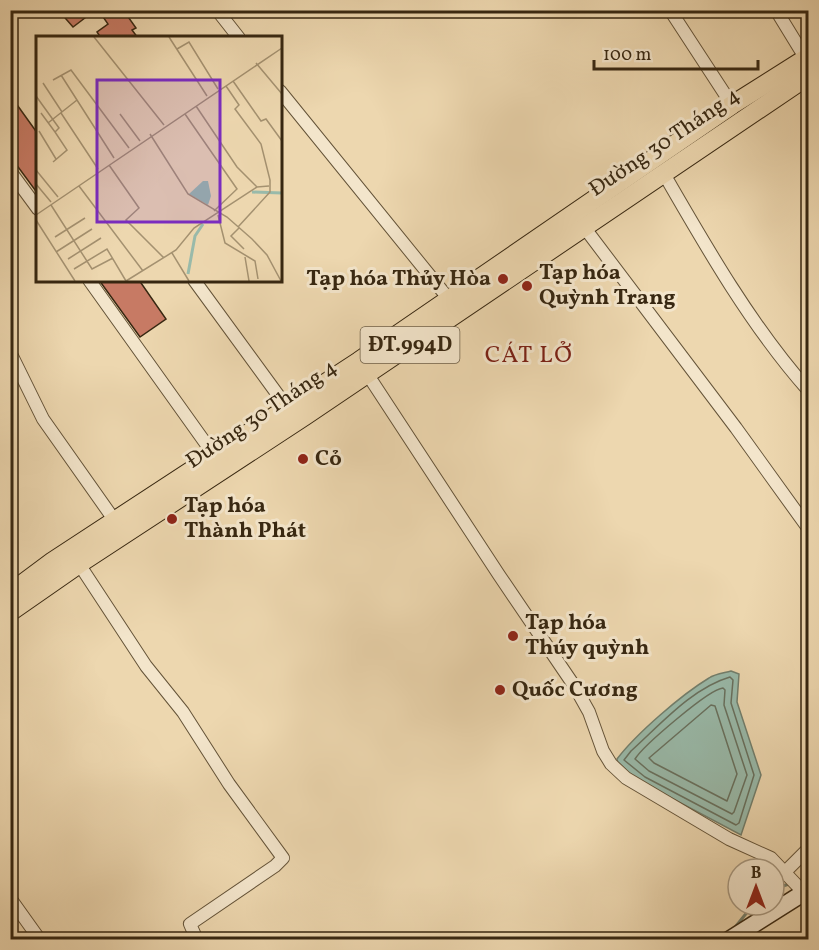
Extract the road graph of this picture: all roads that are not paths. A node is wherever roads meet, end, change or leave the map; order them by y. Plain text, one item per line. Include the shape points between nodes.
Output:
1 (217, 10) edge
2 (670, 10) edge
3 (776, 10) edge
4 (236, 36) edge
5 (808, 64) edge
6 (282, 93) edge
7 (732, 105) junction
8 (10, 171) edge
9 (664, 174) junction
10 (36, 206) edge
11 (584, 227) junction
12 (90, 282) edge
13 (195, 282) edge
14 (454, 305) junction
15 (10, 352) edge
16 (363, 367) junction
17 (808, 390) edge
18 (286, 406) junction
19 (214, 455) junction
20 (121, 527) junction
21 (808, 528) edge
22 (79, 564) junction
23 (10, 593) edge
24 (10, 612) edge
25 (808, 849) edge
26 (769, 857) edge
27 (786, 871) edge
28 (786, 873) edge
29 (807, 893) edge
30 (10, 898) edge
31 (40, 939) edge
32 (197, 939) edge
33 (729, 939) edge

1 - 4 street
2 - 7 street
3 - 5 street
5 - 7 main road, Đường 30 Tháng 4 / ĐT.994D
5 - 9 main road, Đường 30 Tháng 4 / ĐT.994D
6 - 14 street
7 - 14 main road, Đường 30 Tháng 4 / ĐT.994D
8 - 10 street
9 - 11 main road, Đường 30 Tháng 4 / ĐT.994D
9 - 17 street via 702,241
11 - 14 main road, Đường 30 Tháng 4 / ĐT.994D
11 - 21 street
12 - 19 street
13 - 18 street
14 - 16 main road, Đường 30 Tháng 4 / ĐT.994D
15 - 20 street via 43,419
16 - 18 main road, Đường 30 Tháng 4 / ĐT.994D
16 - 20 main road, Đường 30 Tháng 4 / ĐT.994D
16 - 26 street via 575,687 611,764 626,778
18 - 19 main road, Đường 30 Tháng 4 / ĐT.994D
19 - 20 main road, Đường 30 Tháng 4 / ĐT.994D
20 - 22 main road, Đường 30 Tháng 4 / ĐT.994D
20 - 23 main road, Đường 30 Tháng 4 / ĐT.994D via 53,561
22 - 24 main road, Đường 30 Tháng 4 / ĐT.994D
22 - 32 street via 142,661 188,719 283,858 190,924
25 - 27 street
28 - 29 street
29 - 33 street
30 - 31 street

